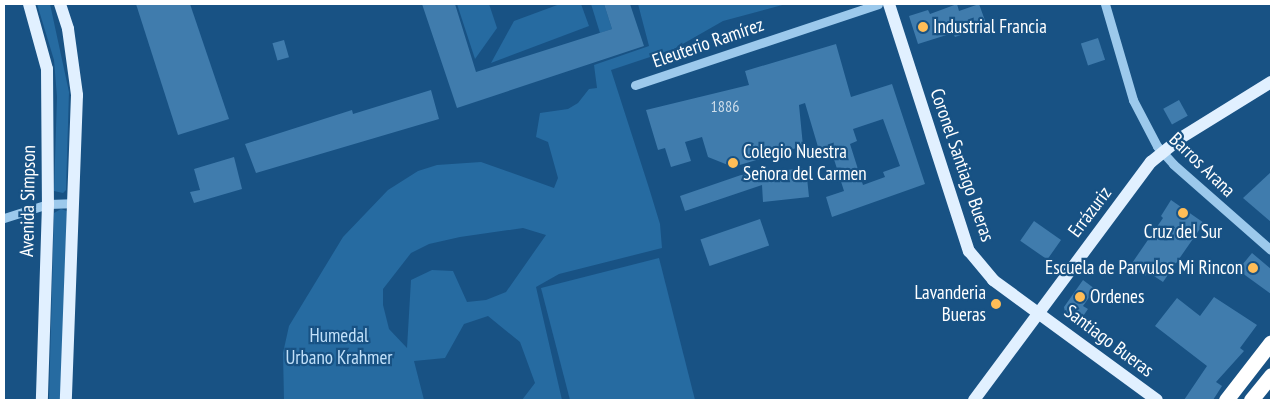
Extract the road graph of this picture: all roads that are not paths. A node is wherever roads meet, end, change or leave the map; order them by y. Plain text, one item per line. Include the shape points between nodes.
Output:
1 (30, 4) edge
2 (60, 4) edge
3 (878, 4) edge
4 (889, 4) edge
5 (1105, 4) edge
6 (1271, 82) edge
7 (635, 85) dead end
8 (1161, 152) junction
9 (71, 203) junction
10 (48, 204) junction
11 (4, 218) edge
12 (1271, 250) edge
13 (1038, 312) junction
14 (1271, 342) edge
15 (1271, 375) edge
16 (42, 400) edge
17 (66, 400) edge
18 (974, 400) edge
19 (1157, 400) edge
20 (1226, 400) edge
21 (1251, 400) edge

1 - 10 main road, Avenida Simpson via 47,68
2 - 9 main road via 68,29 77,95
3 - 7 street, Eleuterio Ramírez
4 - 13 main road, Coronel Santiago Bueras via 969,251 993,280
5 - 8 street, Barros Arana via 1133,100
6 - 8 main road, Errázuriz
8 - 12 street, Barros Arana
8 - 13 main road, Errázuriz
9 - 10 street
9 - 17 main road
10 - 11 street
10 - 16 main road, Avenida Simpson
13 - 18 main road, Errázuriz
13 - 19 main road, Santiago Bueras
14 - 20 highway
15 - 21 highway

